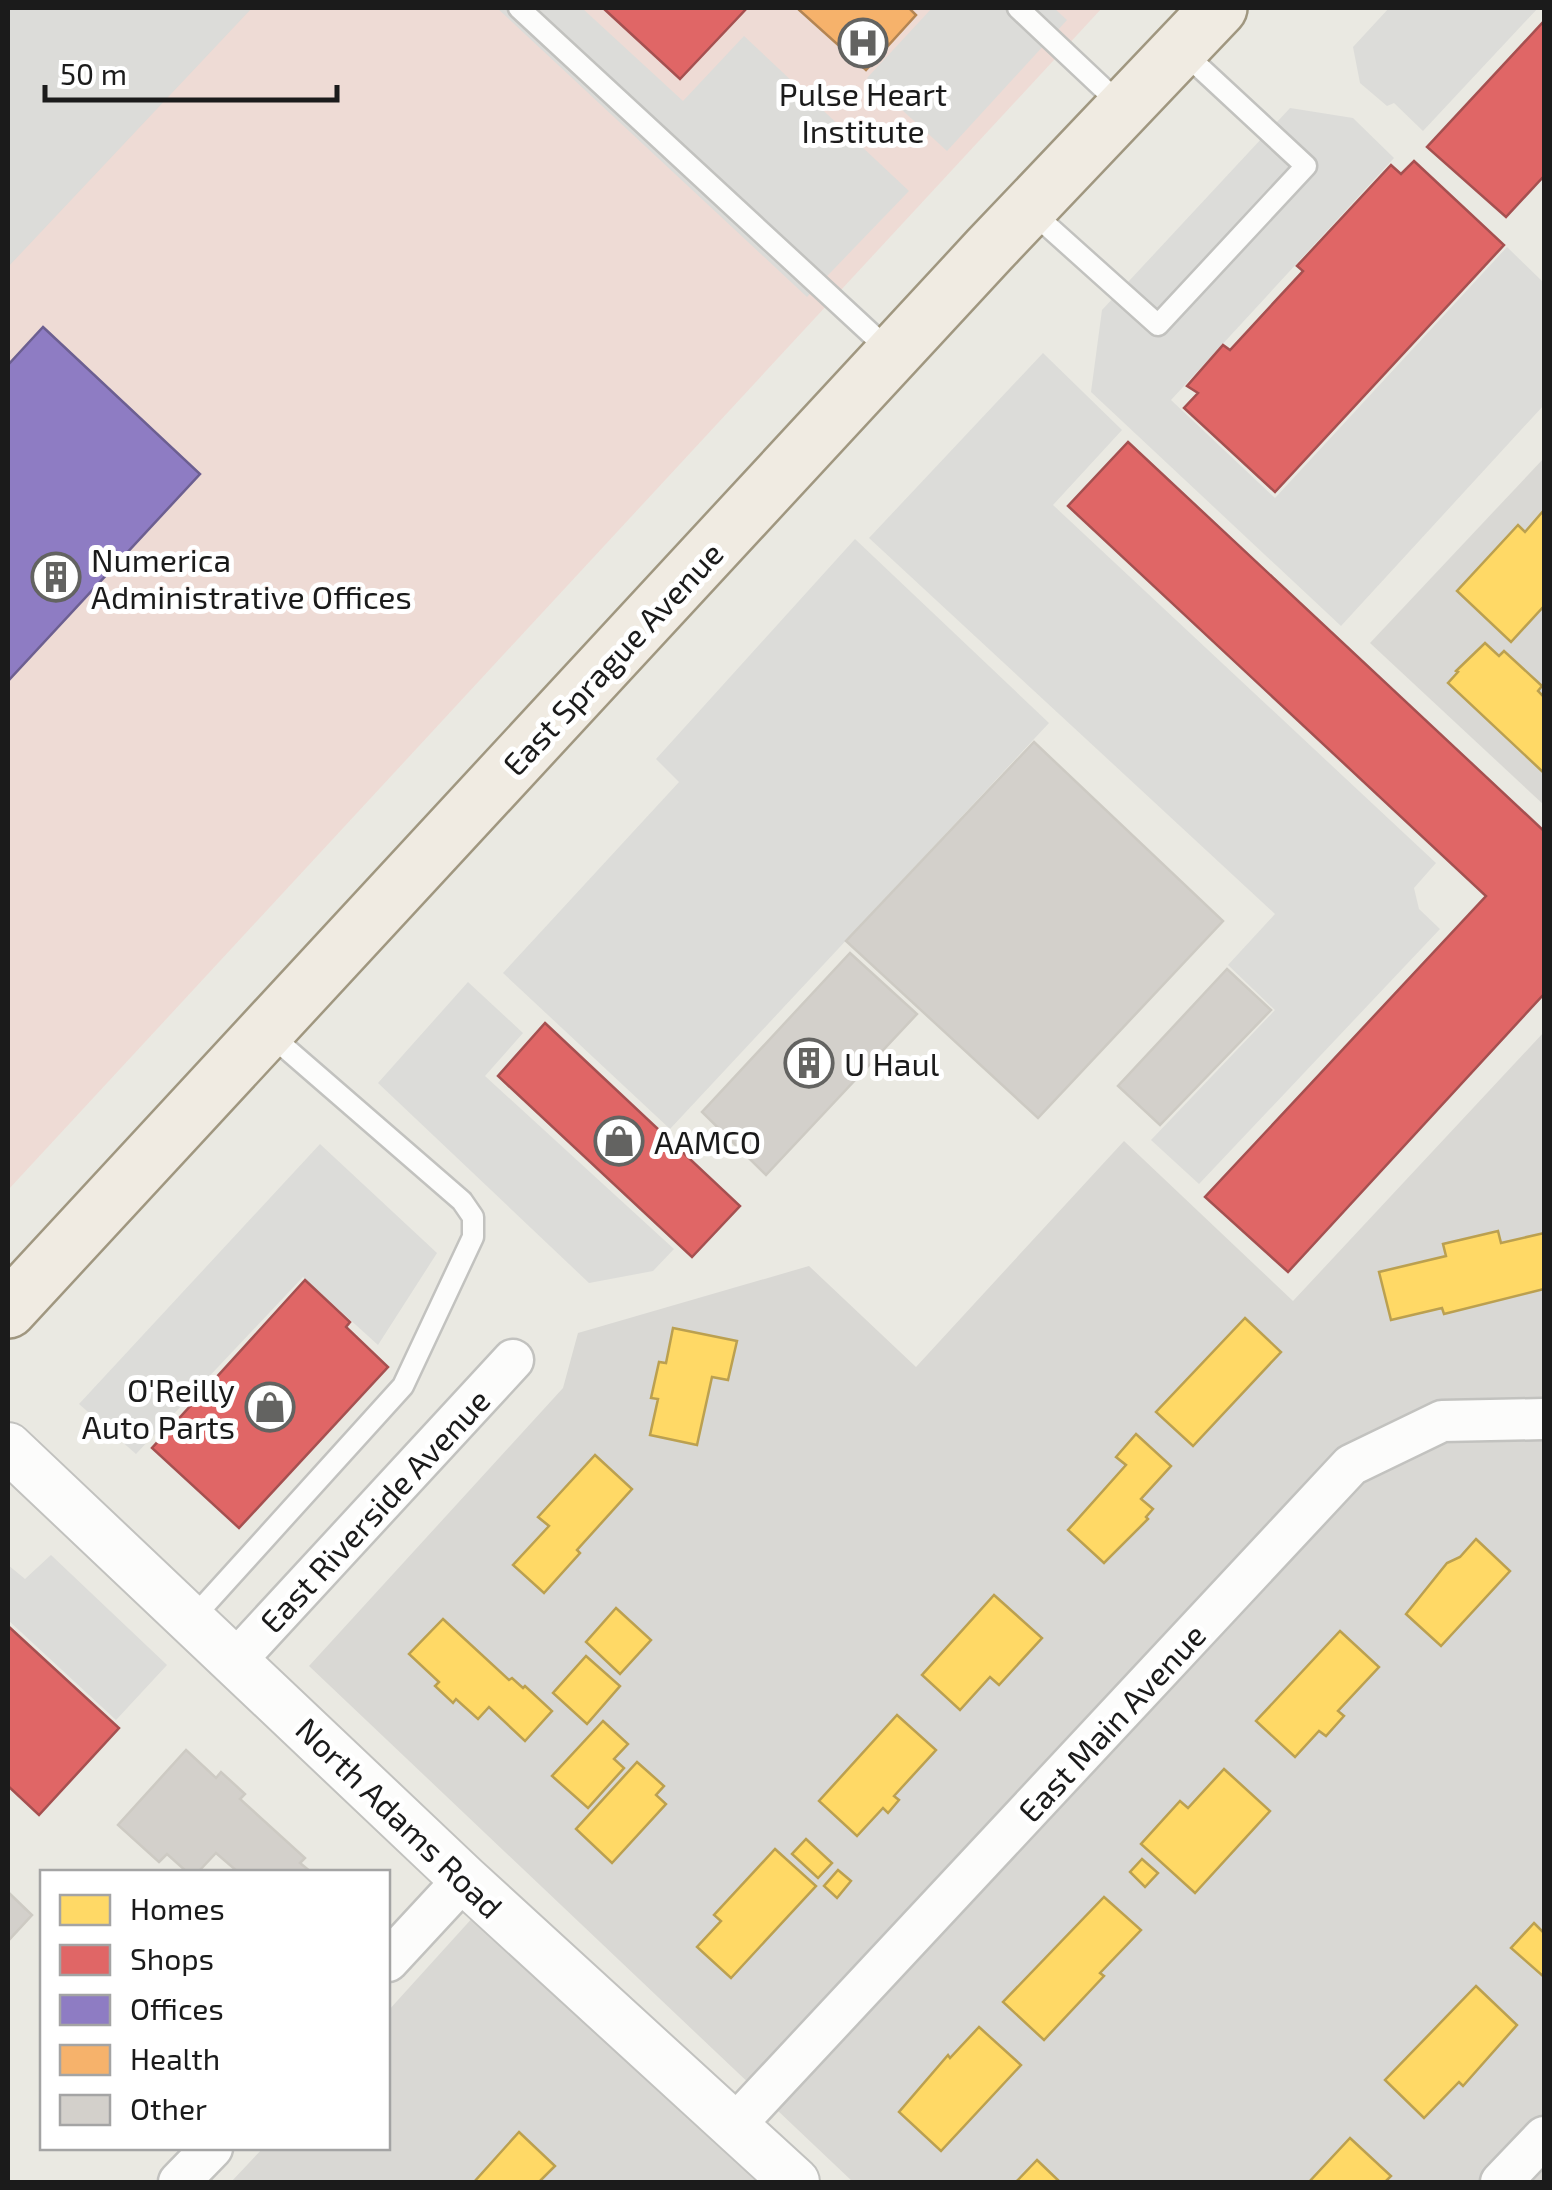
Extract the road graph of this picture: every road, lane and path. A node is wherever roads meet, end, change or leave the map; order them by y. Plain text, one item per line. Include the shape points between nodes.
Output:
1 (519, 8) edge
2 (1018, 8) edge
3 (1220, 8) edge
4 (1180, 49) junction
5 (1124, 108) junction
6 (1030, 209) junction
7 (893, 354) junction
8 (266, 1031) junction
9 (8, 1310) edge
10 (513, 1360) dead end
11 (1544, 1419) edge
12 (8, 1448) edge
13 (192, 1620) junction
14 (236, 1660) junction
15 (464, 1879) junction
16 (390, 1959) edge
17 (733, 2127) junction
18 (1544, 2137) edge
19 (210, 2150) edge
20 (179, 2182) edge
21 (795, 2182) edge
22 (1500, 2182) edge

1 - 7 lane
2 - 5 lane
3 - 4 main road, East Sprague Avenue
4 - 5 main road, East Sprague Avenue
4 - 6 lane via 1306,166 1158,326
5 - 6 main road, East Sprague Avenue
6 - 7 main road, East Sprague Avenue
7 - 8 main road, East Sprague Avenue
8 - 9 main road, East Sprague Avenue
8 - 13 lane via 462,1201 473,1217 473,1237 403,1386
10 - 14 street, East Riverside Avenue
11 - 17 street, East Main Avenue via 1442,1421 1351,1464
12 - 13 street, North Adams Road
13 - 14 street, North Adams Road
14 - 15 street, North Adams Road
15 - 16 street
15 - 17 street, North Adams Road
17 - 21 street, North Adams Road
18 - 22 street
19 - 20 street

